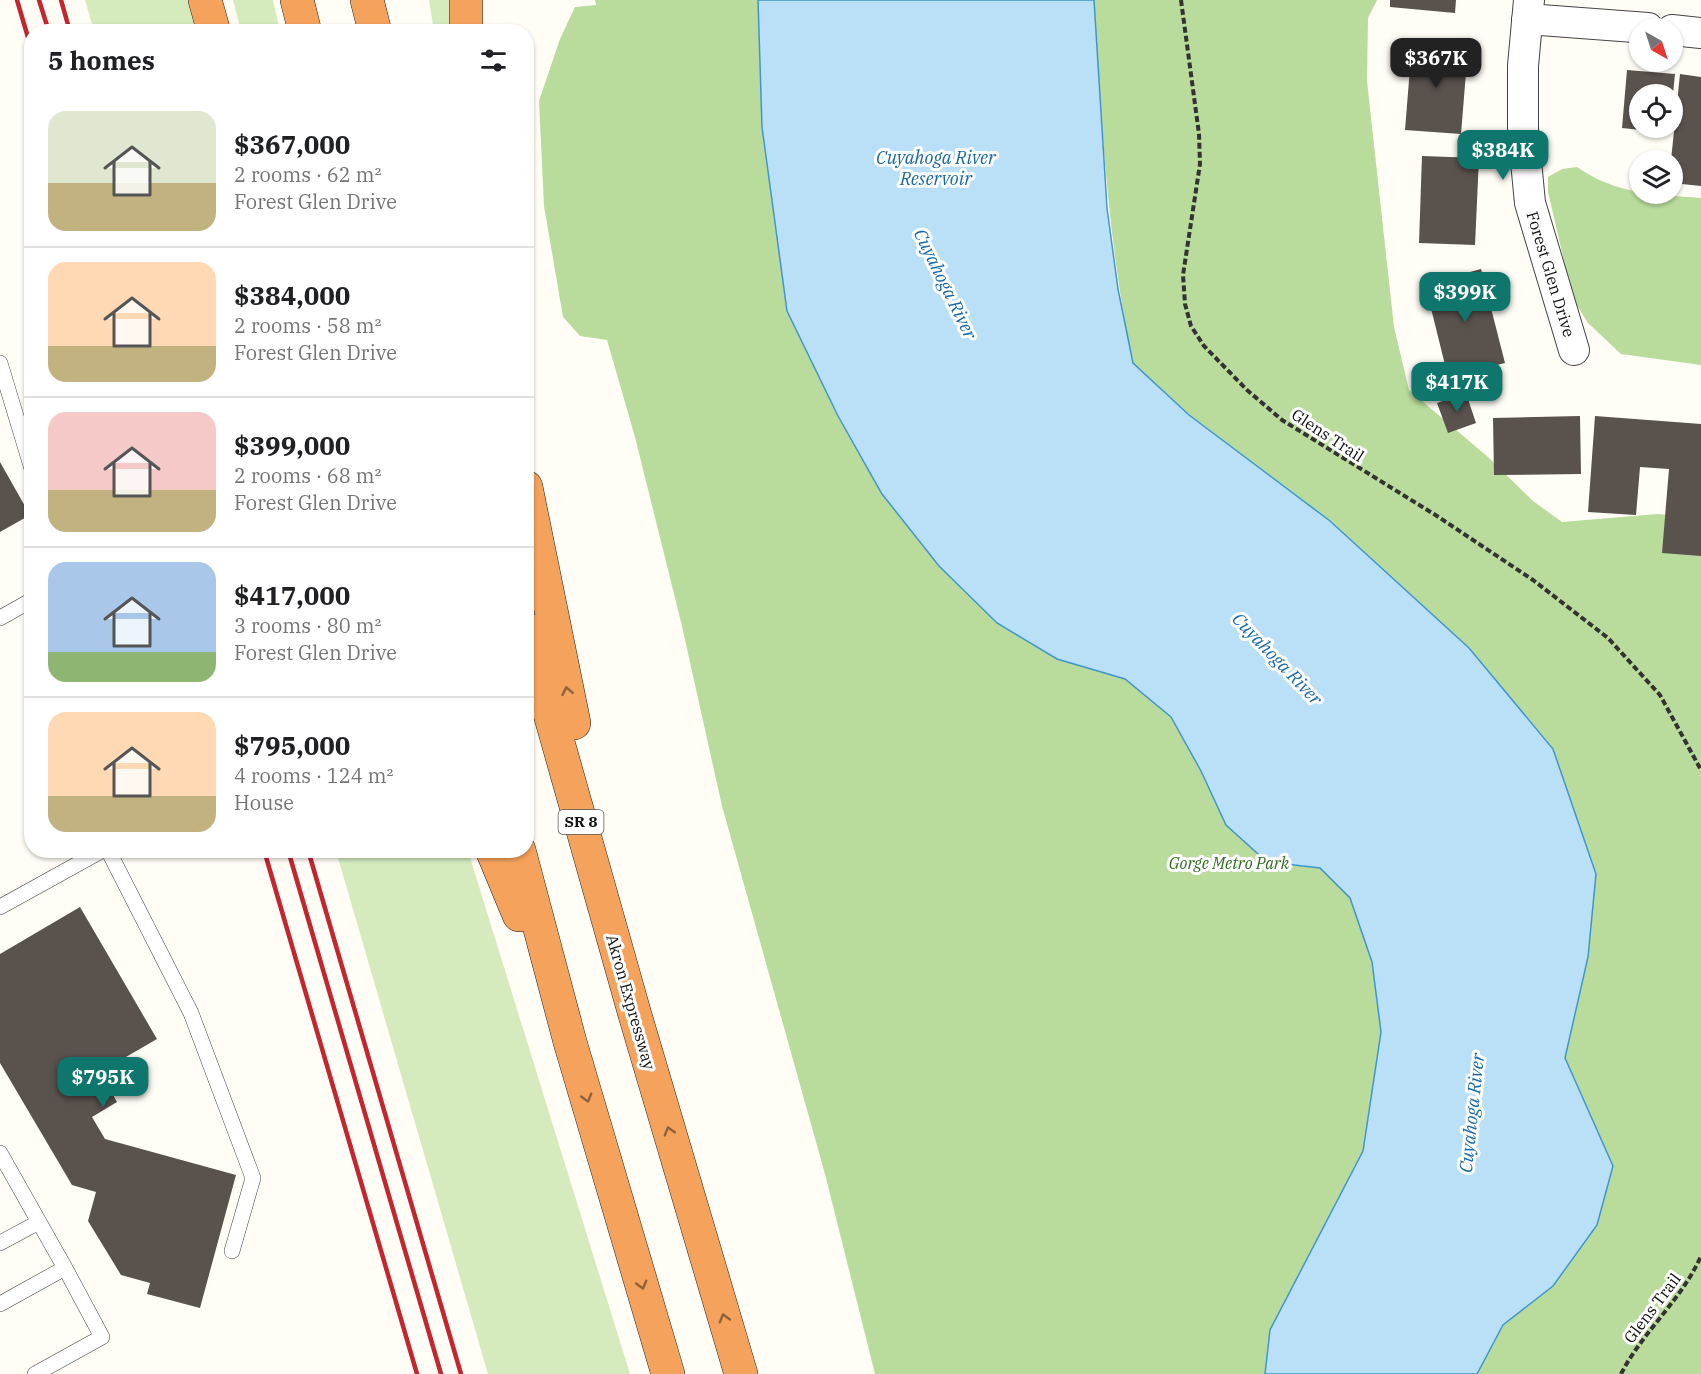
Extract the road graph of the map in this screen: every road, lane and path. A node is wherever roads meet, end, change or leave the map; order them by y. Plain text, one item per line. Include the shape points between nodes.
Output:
1 (205, 0) edge
2 (297, 0) edge
3 (367, 0) edge
4 (466, 0) edge
5 (1181, 0) edge
6 (1528, 9) edge
7 (212, 24) edge
8 (303, 24) edge
9 (373, 24) edge
10 (466, 24) edge
11 (1629, 25) edge
12 (1683, 31) edge
13 (1701, 33) edge
14 (1574, 350) dead end
15 (0, 363) edge
16 (24, 442) edge
17 (534, 527) edge
18 (24, 604) edge
19 (0, 618) edge
20 (534, 657) edge
21 (1701, 770) edge
22 (89, 858) edge
23 (112, 858) edge
24 (495, 858) edge
25 (521, 858) edge
26 (0, 908) edge
27 (634, 1015) junction
28 (570, 1042) junction
29 (0, 1153) edge
30 (39, 1222) junction
31 (0, 1243) edge
32 (232, 1251) dead end
33 (1701, 1256) edge
34 (65, 1268) junction
35 (0, 1304) edge
36 (35, 1374) edge
37 (668, 1374) edge
38 (741, 1374) edge
39 (1621, 1374) edge

1 - 7 highway
2 - 8 highway
3 - 9 highway
4 - 10 highway
5 - 21 path, Glens Trail via 1200,164 1183,275 1191,326 1204,346 1282,420 1523,573 1608,638 1660,695
6 - 11 street, Forest Glen Drive
6 - 14 street, Forest Glen Drive via 1523,130 1530,203
12 - 13 street
15 - 16 lane
27 -> 17 highway
18 - 19 lane
20 - 27 highway, Akron Expressway / SR 8
22 - 26 lane
23 - 32 lane via 191,1013 253,1178
24 - 28 highway
25 - 28 highway
38 -> 27 highway, Akron Expressway / SR 8
28 -> 37 highway
29 - 30 lane
30 - 31 lane
30 - 34 lane
33 - 39 path, Glens Trail via 1675,1301 1635,1349
34 - 35 lane
34 - 36 lane via 102,1337

